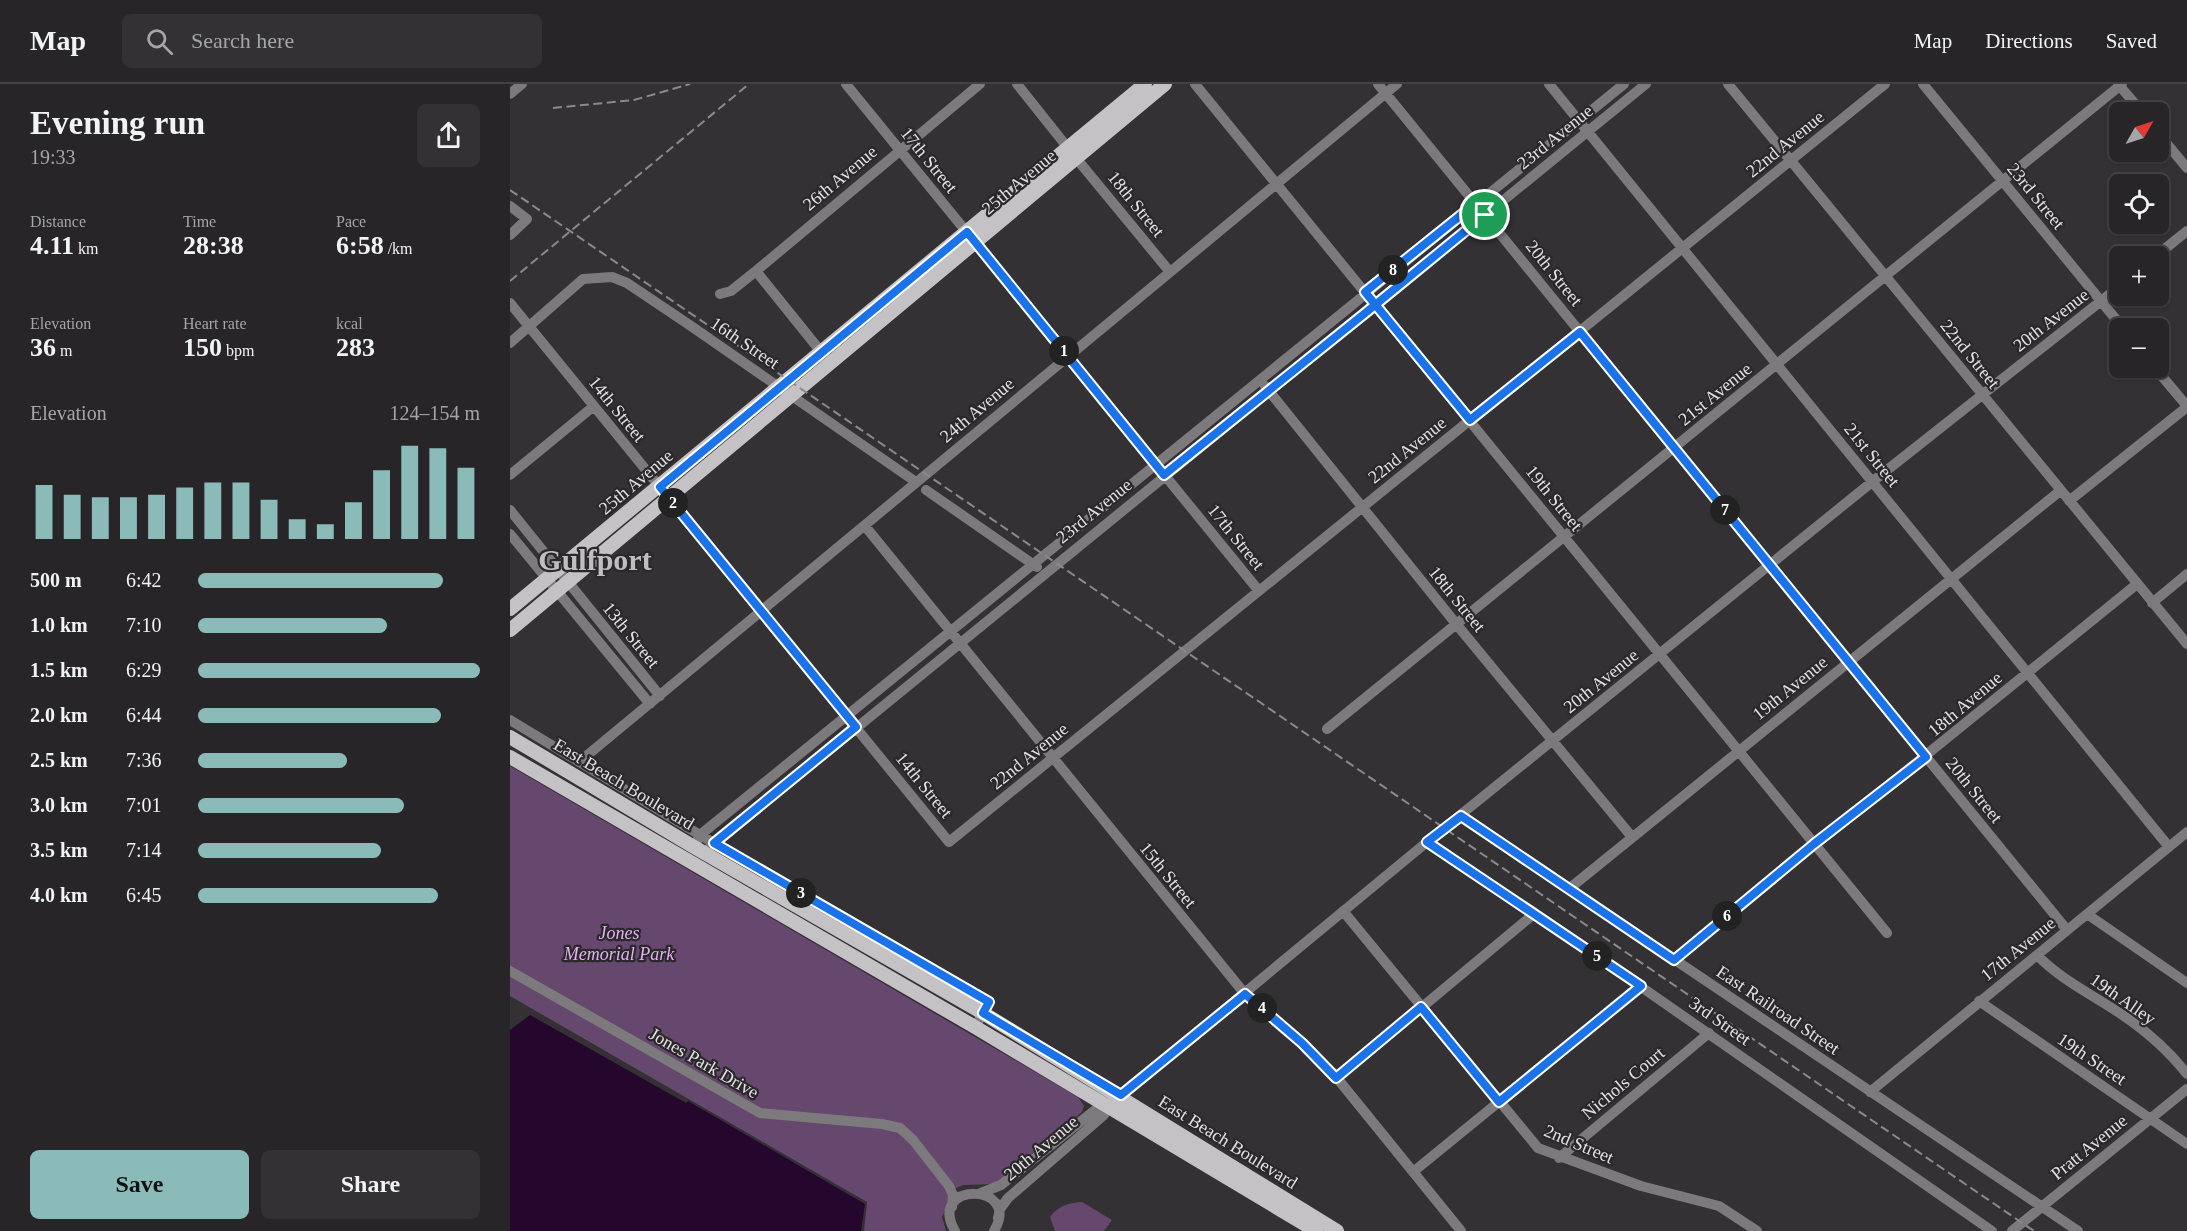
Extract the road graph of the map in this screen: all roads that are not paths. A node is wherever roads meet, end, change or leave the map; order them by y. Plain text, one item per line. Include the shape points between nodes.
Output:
1 (522, 84) edge
2 (846, 84) edge
3 (980, 84) edge
4 (1017, 84) edge
5 (1145, 84) edge
6 (1164, 84) edge
7 (1195, 84) edge
8 (1378, 84) edge
9 (1397, 84) edge
10 (1549, 84) edge
11 (1624, 84) edge
12 (1646, 84) edge
13 (1728, 84) edge
14 (1885, 84) edge
15 (1923, 84) edge
16 (2120, 85) edge
17 (510, 94) edge
18 (1385, 94) junction
19 (2134, 102) edge
20 (1579, 120) junction
21 (1588, 131) junction
22 (2169, 146) edge
23 (900, 150) junction
24 (1072, 153) junction
25 (1791, 160) junction
26 (2187, 168) edge
27 (2003, 181) junction
28 (1277, 184) junction
29 (1476, 203) junction
30 (510, 206) edge
31 (1485, 215) junction
32 (2187, 231) edge
33 (510, 235) edge
34 (971, 237) junction
35 (2168, 246) edge
36 (1683, 248) junction
37 (756, 270) junction
38 (1170, 272) junction
39 (1886, 277) junction
40 (1365, 292) junction
41 (720, 294) dead end
42 (2109, 295) edge
43 (2101, 301) junction
44 (510, 303) edge
45 (1375, 305) junction
46 (2115, 318) edge
47 (528, 326) junction
48 (1580, 332) junction
49 (510, 343) edge
50 (822, 353) junction
51 (1068, 356) junction
52 (1777, 365) junction
53 (2163, 378) edge
54 (1260, 380) junction
55 (780, 387) junction
56 (1269, 391) junction
57 (792, 394) junction
58 (1982, 395) junction
59 (594, 406) junction
60 (2187, 407) edge
61 (1470, 420) junction
62 (1675, 448) junction
63 (1156, 464) junction
64 (510, 475) edge
65 (1164, 475) junction
66 (916, 482) junction
67 (1872, 482) junction
68 (660, 487) junction
69 (926, 490) dead end
70 (2060, 491) junction
71 (669, 498) junction
72 (2069, 501) junction
73 (1362, 508) junction
74 (510, 510) edge
75 (865, 526) junction
76 (510, 534) edge
77 (1565, 537) junction
78 (1032, 563) junction
79 (1770, 565) junction
80 (1044, 573) junction
81 (2187, 574) edge
82 (552, 575) junction
83 (1951, 579) junction
84 (2137, 584) junction
85 (562, 586) junction
86 (1259, 591) junction
87 (2152, 603) junction
88 (510, 609) edge
89 (761, 612) junction
90 (1457, 625) junction
91 (510, 630) edge
92 (950, 630) junction
93 (959, 642) junction
94 (2187, 644) edge
95 (1660, 654) junction
96 (1848, 662) junction
97 (2028, 673) junction
98 (885, 683) junction
99 (660, 696) junction
100 (889, 699) junction
101 (650, 704) junction
102 (846, 715) junction
103 (510, 720) edge
104 (856, 727) junction
105 (510, 729) edge
106 (1327, 729) dead end
107 (510, 737) edge
108 (1553, 742) junction
109 (1738, 751) junction
110 (510, 757) edge
111 (1926, 757) junction
112 (1053, 758) junction
113 (579, 762) junction
114 (626, 807) junction
115 (1461, 816) junction
116 (2187, 832) edge
117 (1632, 837) junction
118 (949, 842) joint
119 (1427, 842) junction
120 (714, 843) junction
121 (1814, 844) junction
122 (699, 845) junction
123 (2169, 847) junction
124 (1570, 888) junction
125 (1343, 911) junction
126 (1535, 913) junction
127 (2087, 915) junction
128 (2067, 930) junction
129 (1887, 933) dead end
130 (2037, 955) junction
131 (1674, 960) junction
132 (510, 971) edge
133 (2187, 983) edge
134 (1641, 986) junction
135 (1245, 994) junction
136 (1979, 1001) junction
137 (1421, 1007) junction
138 (983, 1013) junction
139 (975, 1027) junction
140 (1709, 1033) junction
141 (2187, 1074) edge
142 (1336, 1078) junction
143 (2187, 1089) edge
144 (1870, 1092) junction
145 (1121, 1095) junction
146 (1499, 1102) junction
147 (1108, 1106) junction
148 (2150, 1118) junction
149 (2187, 1144) edge
150 (1559, 1158) junction
151 (1413, 1172) junction
152 (946, 1182) junction
153 (976, 1193) junction
154 (2042, 1206) junction
155 (952, 1207) junction
156 (998, 1218) junction
157 (955, 1231) edge
158 (994, 1231) edge
159 (1316, 1231) edge
160 (1337, 1231) edge
161 (1461, 1231) edge
162 (1757, 1231) edge
163 (1992, 1231) edge
164 (2012, 1231) edge
165 (2078, 1231) edge

1 - 17 street
2 - 23 street, 17th Street
3 - 23 street, 26th Avenue
4 - 24 street, 18th Street
5 - 24 main road, 25th Avenue
6 - 24 main road, 25th Avenue
7 - 28 street, 19th Street
8 - 18 street, 20th Street
9 - 18 street, 24th Avenue
10 - 20 street, 21st Street
11 - 20 street, 23rd Avenue
12 - 21 street, 23rd Avenue
13 - 25 street, 22nd Street
14 - 25 street, 22nd Avenue
15 - 27 street, 23rd Street
16 - 19 street
16 - 27 street, 21st Avenue
18 - 28 street, 24th Avenue
18 - 29 street, 20th Street
20 - 21 street, 21st Street
20 - 29 street, 23rd Avenue
21 - 31 street, 23rd Avenue
21 - 36 street, 21st Street
22 - 26 street
23 - 34 street, 17th Street
23 - 37 street, 26th Avenue
24 - 34 main road, 25th Avenue
24 - 38 street, 18th Street
25 - 36 street, 22nd Avenue
25 - 39 street, 22nd Street
27 - 39 street, 21st Avenue
27 - 43 street, 23rd Street
28 - 38 street, 24th Avenue
28 - 40 street, 19th Street
29 - 31 street, 20th Street
29 - 40 street, 23rd Avenue
30 - 33 street via 527,219
31 - 45 street, 23rd Avenue
31 - 48 street, 20th Street
32 - 35 street
34 - 50 main road, 25th Avenue
34 - 51 street, 17th Street
34 - 57 main road, 25th Avenue
36 - 48 street, 22nd Avenue
36 - 52 street, 21st Street
37 - 41 street, 26th Avenue via 731,291
37 - 50 street
38 - 51 street, 24th Avenue
39 - 52 street, 21st Avenue
39 - 58 street, 22nd Street
40 - 45 street, 19th Street
40 - 54 street, 23rd Avenue
42 - 43 street, 20th Avenue
43 - 46 street, 23rd Street
43 - 58 street, 20th Avenue
44 - 47 street, 14th Street
45 - 56 street, 23rd Avenue
45 - 61 street, 19th Street
47 - 49 street
47 - 55 street, 16th Street via 583,279 612,277 627,283
47 - 59 street, 14th Street
48 - 61 street, 22nd Avenue
48 - 62 street, 20th Street
50 - 55 main road, 25th Avenue
51 - 63 street, 17th Street
51 - 66 street, 24th Avenue
52 - 62 street, 21st Avenue
52 - 67 street, 21st Street
53 - 60 street
54 - 56 street, 18th Street
54 - 63 street, 23rd Avenue
55 - 57 street, 16th Street
55 - 68 main road, 25th Avenue
56 - 65 street, 23rd Avenue
56 - 73 street, 18th Street
57 - 66 street, 16th Street
57 - 71 main road, 25th Avenue
58 - 67 street, 20th Avenue
58 - 70 street, 22nd Street
59 - 64 street
59 - 68 street, 14th Street
60 - 72 street
61 - 73 street, 22nd Avenue
61 - 77 street, 19th Street
62 - 77 street, 21st Avenue
62 - 79 street, 20th Street
63 - 65 street, 17th Street
63 - 78 street, 23rd Avenue
65 - 80 street, 23rd Avenue
65 - 86 street, 17th Street
66 - 75 street, 24th Avenue
67 - 79 street, 20th Avenue
67 - 83 street, 21st Street
68 - 71 street, 14th Street
68 - 82 main road, 25th Avenue
69 - 78 street
70 - 72 street, 22nd Street
70 - 83 street, 19th Avenue
71 - 85 main road, 25th Avenue
71 - 89 street, 14th Street
72 - 84 street, 22nd Street
73 - 86 street, 22nd Avenue
73 - 90 street, 18th Street
74 - 82 street, 13th Street
75 - 89 street, 24th Avenue
75 - 92 street, 15th Street
76 - 82 street, 13th Street
77 - 90 street, 21st Avenue
77 - 95 street, 19th Street
78 - 80 street
78 - 92 street, 23rd Avenue
79 - 95 street, 20th Avenue
79 - 96 street, 20th Street
80 - 93 street, 23rd Avenue
81 - 87 street
82 - 85 street, 13th Street
82 - 88 main road, 25th Avenue
83 - 96 street, 19th Avenue
83 - 97 street, 21st Street
84 - 87 street, 22nd Street
84 - 97 street, 18th Avenue
85 - 91 main road, 25th Avenue
85 - 99 street, 13th Street
85 - 101 street, 13th Street
86 - 112 street, 22nd Avenue
87 - 94 street, 22nd Street
89 - 99 street, 24th Avenue
89 - 102 street, 14th Street
90 - 106 street, 21st Avenue
90 - 108 street, 18th Street
92 - 93 street, 15th Street
92 - 98 street, 23rd Avenue
93 - 100 street, 23rd Avenue
93 - 112 street, 15th Street
95 - 108 street, 20th Avenue
95 - 109 street, 19th Street
96 - 109 street, 19th Avenue
96 - 111 street, 20th Street
97 - 111 street, 18th Avenue
97 - 123 street, 21st Street
98 - 100 street
98 - 102 street, 23rd Avenue
99 - 101 street, 24th Avenue
100 - 104 street, 23rd Avenue
101 - 113 street, 24th Avenue
102 - 104 street, 14th Street
102 - 122 street, 23rd Avenue
103 - 113 street
104 - 118 street, 14th Street
104 - 120 street, 23rd Avenue
105 - 114 main road via 612,793
107 - 114 main road, East Beach Boulevard
108 - 115 street, 20th Avenue
108 - 117 street, 18th Street
109 - 117 street, 19th Avenue
109 - 121 street, 19th Street
110 - 139 main road, East Beach Boulevard
111 - 121 street, 18th Avenue
111 - 128 street, 20th Street
112 - 118 street, 22nd Avenue
112 - 135 street, 15th Street
113 - 122 street
114 - 122 main road, East Beach Boulevard
115 - 119 street, 20th Avenue
115 - 124 street, East Railroad Street
116 - 123 street, 17th Avenue
117 - 124 street, 19th Avenue
119 - 125 street, 20th Avenue
119 - 126 street, 3rd Street
120 - 122 street, 23rd Avenue
120 - 138 street via 989,1002
121 - 129 street, 19th Street
121 - 131 street, 18th Avenue
122 - 138 main road, East Beach Boulevard
123 - 127 street, 17th Avenue
124 - 131 street, East Railroad Street
125 - 135 street, 20th Avenue
125 - 137 street, 2nd Street
126 - 134 street, 3rd Street
126 - 137 street
127 - 128 street, 17th Avenue
127 - 133 street
128 - 130 street, 17th Avenue
130 - 136 street, 17th Avenue
130 - 141 street, 19th Alley via 2056,972 2123,1015
131 - 144 street, East Railroad Street
132 - 152 street, Jones Park Drive via 760,1113 900,1128
134 - 140 street, 3rd Street
134 - 146 street
135 - 142 street, 15th Street
135 - 145 street, 20th Avenue
136 - 144 street, 17th Avenue
136 - 148 street, 19th Street
137 - 142 street
137 - 146 street, 2nd Street
138 - 139 street
138 - 145 main road, East Beach Boulevard
139 - 147 main road, East Beach Boulevard
140 - 150 street, Nichols Court
140 - 163 street, 3rd Street
142 - 151 street, 15th Street
143 - 148 street, Pratt Avenue
144 - 154 street, East Railroad Street
145 - 147 street, 20th Avenue
145 - 160 main road, East Beach Boulevard
146 - 150 street, 2nd Street via 1538,1148
146 - 151 street
147 - 153 street, 20th Avenue via 1099,1107 1001,1185
147 - 156 street, 20th Avenue via 1104,1115 1008,1198
147 - 159 main road, East Beach Boulevard
148 - 149 street, 19th Street
148 - 154 street, Pratt Avenue
150 - 162 street, 2nd Street via 1641,1186 1719,1206
151 - 161 street, 15th Street
152 - 153 street
152 - 155 street via 953,1195
153 - 155 street, 20th Avenue via 959,1197
153 - 156 street via 993,1202
154 - 164 street, Pratt Avenue
154 - 165 street, East Railroad Street
155 - 157 street via 950,1220
156 - 158 street, 20th Avenue

